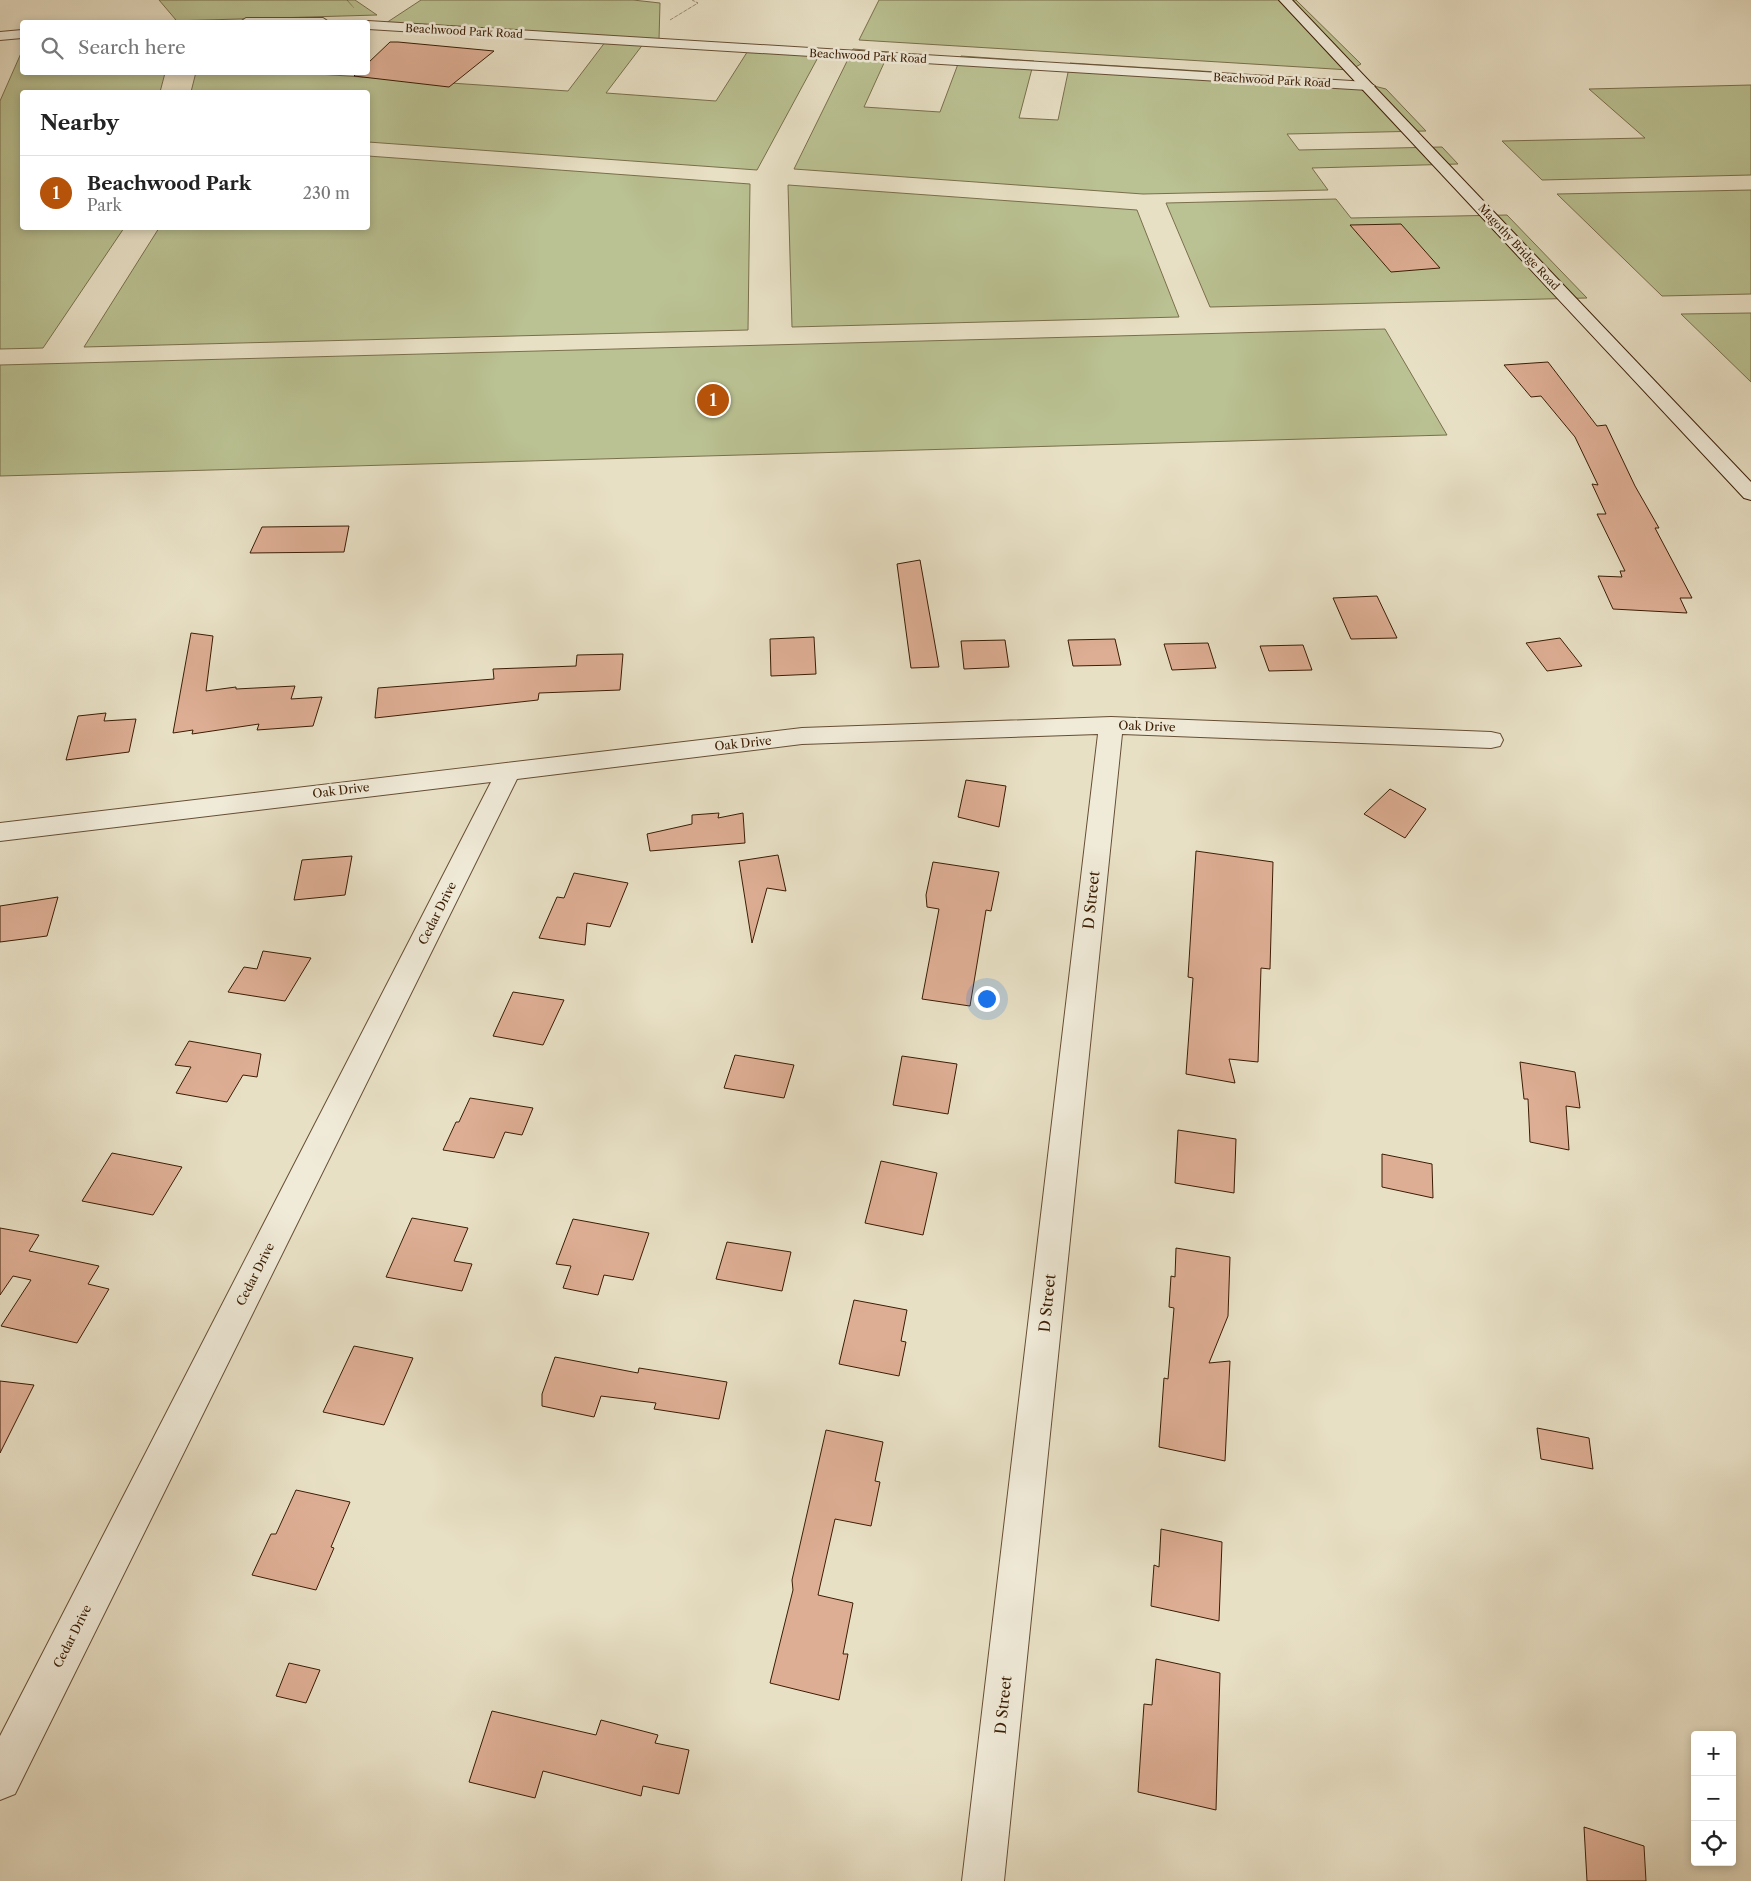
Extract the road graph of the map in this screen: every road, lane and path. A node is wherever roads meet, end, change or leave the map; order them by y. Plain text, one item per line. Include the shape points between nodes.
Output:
1 (1285, 0) edge
2 (370, 25) edge
3 (20, 34) edge
4 (0, 36) edge
5 (1368, 86) junction
6 (1751, 494) edge
7 (1111, 725) junction
8 (1490, 740) dead end
9 (509, 770) junction
10 (0, 832) edge
11 (0, 1779) edge
12 (983, 1881) edge

1 - 5 street, Magothy Bridge Road
2 - 5 street, Beachwood Park Road
3 - 4 street
5 - 6 street, Magothy Bridge Road
7 - 8 street, Oak Drive
7 - 9 street, Oak Drive via 802,736
7 - 12 street, D Street
9 - 10 street, Oak Drive
9 - 11 street, Cedar Drive

